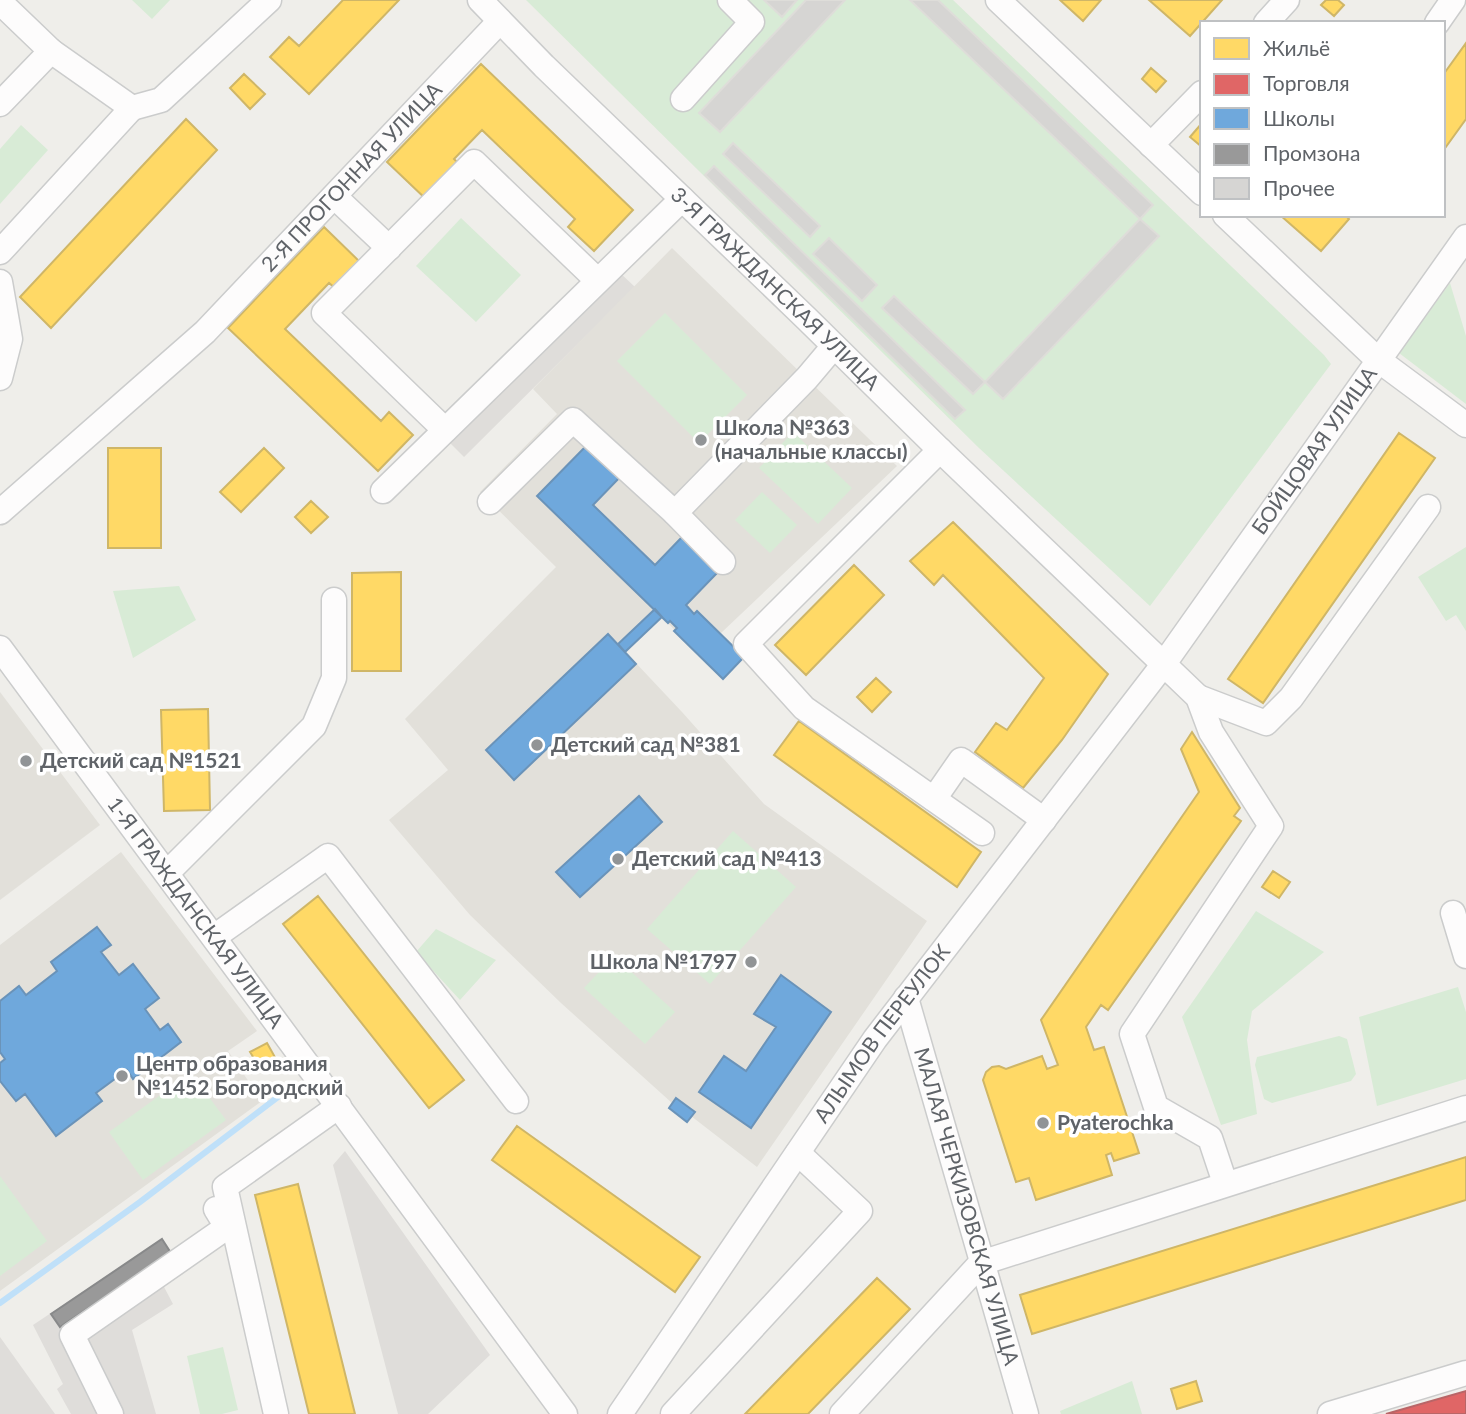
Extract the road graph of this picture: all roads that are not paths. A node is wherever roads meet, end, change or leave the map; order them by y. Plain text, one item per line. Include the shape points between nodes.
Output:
1 (269, 0) edge
2 (480, 0) edge
3 (730, 0) edge
4 (998, 0) edge
5 (1287, 0) edge
6 (1453, 0) edge
7 (0, 2) edge
8 (500, 21) junction
9 (1268, 21) edge
10 (1438, 21) edge
11 (51, 51) junction
12 (1200, 95) edge
13 (682, 99) dead end
14 (0, 104) edge
15 (132, 108) junction
16 (1151, 145) junction
17 (1200, 191) edge
18 (335, 197) junction
19 (682, 199) junction
20 (1227, 217) edge
21 (1465, 246) edge
22 (389, 248) junction
23 (0, 252) edge
24 (597, 280) junction
25 (0, 282) edge
26 (834, 346) junction
27 (1377, 359) junction
28 (0, 378) edge
29 (1466, 425) edge
30 (445, 430) junction
31 (940, 450) junction
32 (383, 491) dead end
33 (490, 502) dead end
34 (1428, 508) dead end
35 (0, 512) edge
36 (675, 513) junction
37 (723, 562) dead end
38 (334, 600) dead end
39 (0, 648) edge
40 (1163, 665) junction
41 (1198, 697) junction
42 (934, 799) junction
43 (1044, 820) junction
44 (982, 833) dead end
45 (167, 873) junction
46 (1452, 913) dead end
47 (214, 937) junction
48 (1466, 956) edge
49 (906, 998) junction
50 (516, 1101) dead end
51 (339, 1106) junction
52 (1466, 1108) edge
53 (797, 1153) junction
54 (1225, 1183) junction
55 (225, 1187) junction
56 (981, 1263) junction
57 (1466, 1373) edge
58 (1334, 1413) edge
59 (111, 1414) edge
60 (275, 1414) edge
61 (565, 1414) edge
62 (620, 1414) edge
63 (673, 1414) edge
64 (842, 1414) edge
65 (1026, 1414) edge

1 - 15 street via 161,100
2 - 8 street, 3-Я ГРАЖДАНСКАЯ УЛИЦА
3 - 13 street via 752,22
4 - 16 street
5 - 9 street
6 - 10 street
7 - 11 street
8 - 18 street, 2-Я ПРОГОННАЯ УЛИЦА
8 - 19 street, 3-Я ГРАЖДАНСКАЯ УЛИЦА
11 - 14 street
11 - 15 street
12 - 16 street
15 - 23 street
16 - 17 street
18 - 22 street
18 - 35 street, 2-Я ПРОГОННАЯ УЛИЦА via 205,332
19 - 24 street
19 - 26 street, 3-Я ГРАЖДАНСКАЯ УЛИЦА
20 - 27 street
21 - 27 street, БОЙЦОВАЯ УЛИЦА
22 - 24 street via 474,162
22 - 30 street via 324,313
24 - 30 street
25 - 28 street via 9,339
26 - 31 street, 3-Я ГРАЖДАНСКАЯ УЛИЦА
26 - 36 street
27 - 29 street
27 - 40 street, БОЙЦОВАЯ УЛИЦА
30 - 32 street
31 - 40 street, 3-Я ГРАЖДАНСКАЯ УЛИЦА
31 - 42 street via 747,644 804,708
33 - 36 street via 573,420
34 - 41 street via 1291,698 1266,723
36 - 37 street
38 - 45 street via 334,678 314,726
39 - 45 street, 1-Я ГРАЖДАНСКАЯ УЛИЦА
40 - 41 street, 3-Я ГРАЖДАНСКАЯ УЛИЦА
40 - 43 street, АЛЫМОВ ПЕРЕУЛОК
41 - 54 street via 1212,732 1270,826 1132,1034 1156,1107 1210,1138
42 - 43 street via 961,760
42 - 44 street
43 - 49 street, АЛЫМОВ ПЕРЕУЛОК
45 - 47 street, 1-Я ГРАЖДАНСКАЯ УЛИЦА
46 - 48 street
47 - 50 street via 328,856
47 - 51 street, 1-Я ГРАЖДАНСКАЯ УЛИЦА
49 - 53 street, АЛЫМОВ ПЕРЕУЛОК
49 - 56 street, МАЛАЯ ЧЕРКИЗОВСКАЯ УЛИЦА
51 - 55 street
51 - 61 street, 1-Я ГРАЖДАНСКАЯ УЛИЦА
52 - 54 street
53 - 62 street, АЛЫМОВ ПЕРЕУЛОК
53 - 63 street via 860,1211
54 - 56 street
55 - 59 street via 214,1206 227,1227 72,1335
55 - 60 street
56 - 64 street
56 - 65 street, МАЛАЯ ЧЕРКИЗОВСКАЯ УЛИЦА
57 - 58 street

